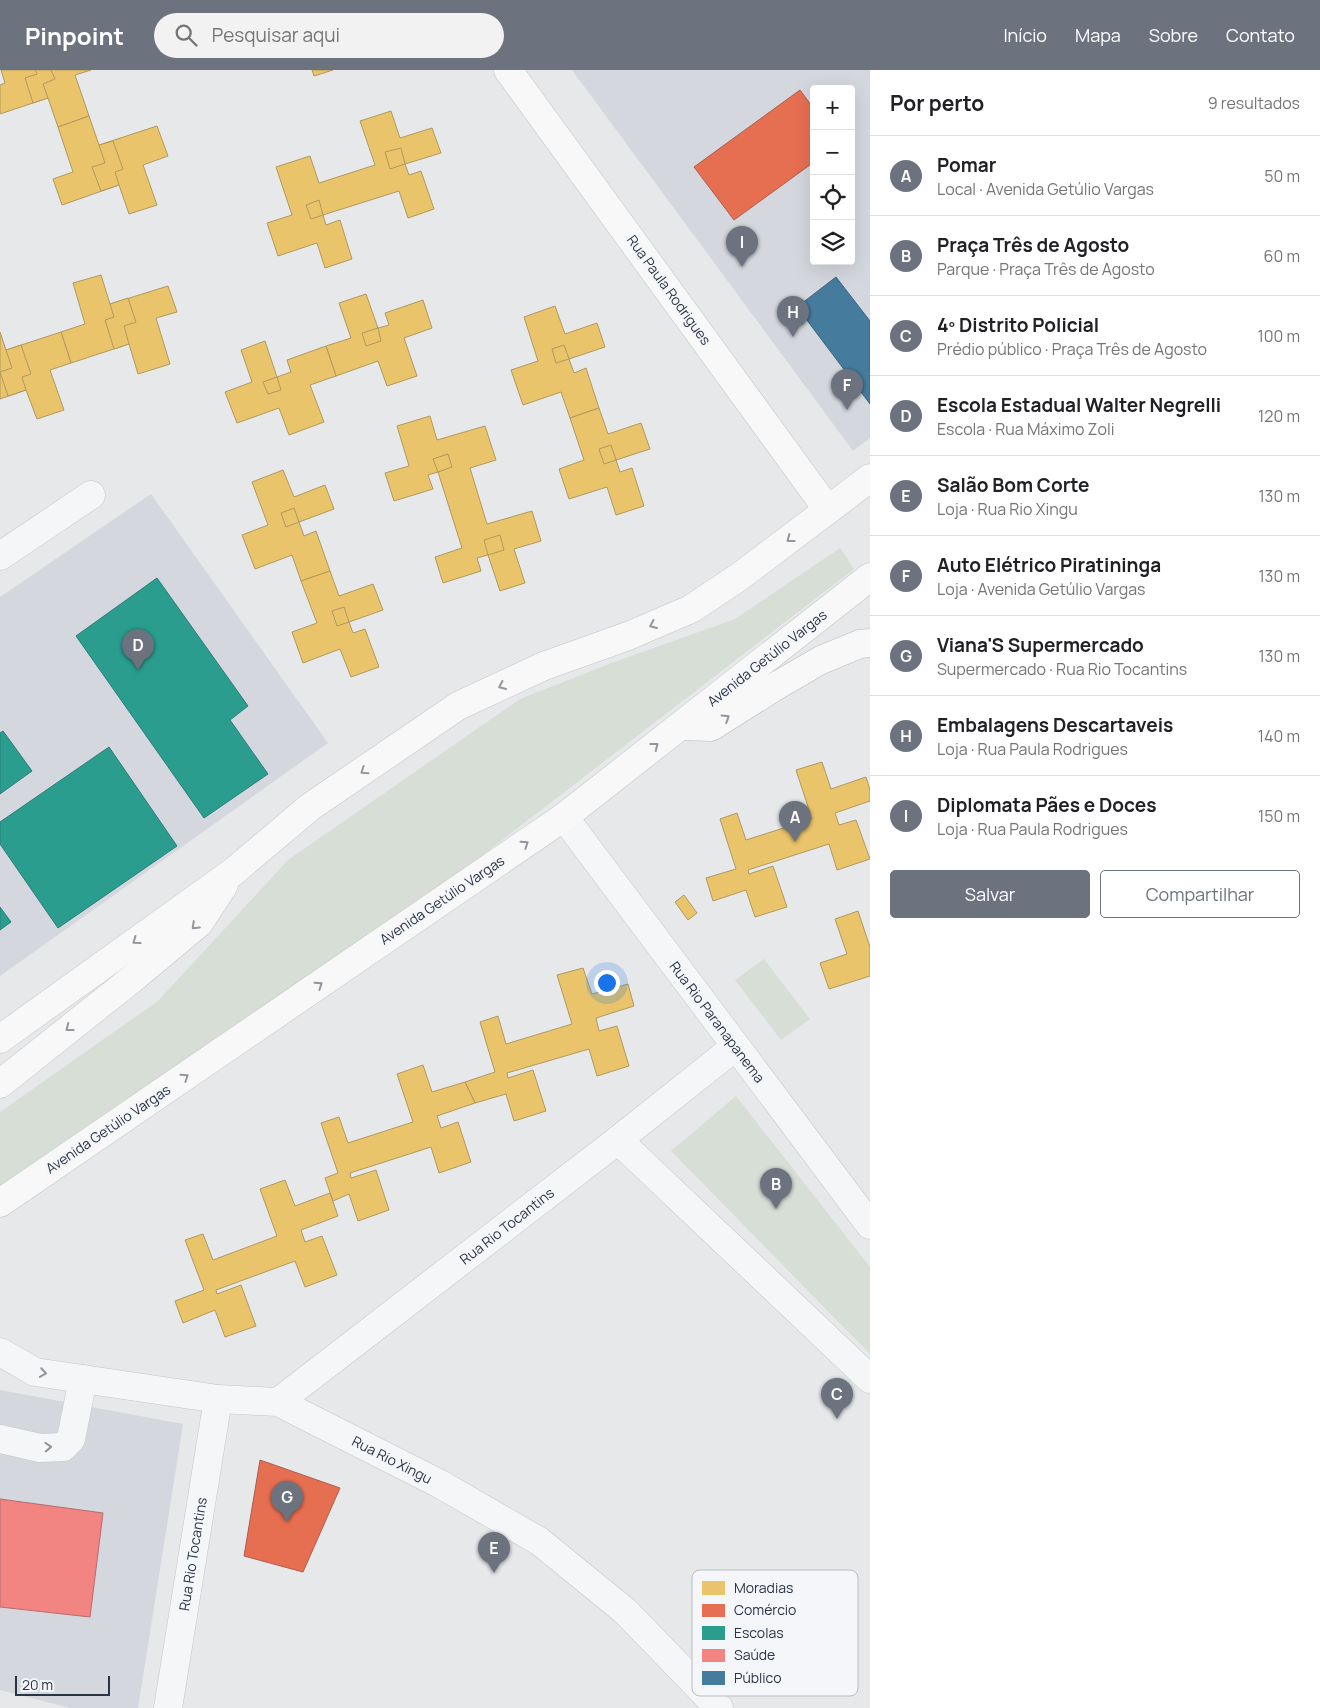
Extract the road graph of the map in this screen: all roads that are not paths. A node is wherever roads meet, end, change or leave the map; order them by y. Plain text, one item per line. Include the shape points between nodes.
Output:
1 (508, 70) edge
2 (870, 478) edge
3 (91, 494) dead end
4 (828, 510) junction
5 (0, 556) edge
6 (870, 577) edge
7 (870, 643) edge
8 (680, 726) junction
9 (564, 817) junction
10 (233, 872) junction
11 (0, 1039) edge
12 (736, 1047) junction
13 (0, 1084) edge
14 (618, 1140) junction
15 (0, 1203) edge
16 (870, 1225) edge
17 (0, 1352) edge
18 (84, 1379) junction
19 (870, 1379) edge
20 (218, 1399) junction
21 (278, 1402) junction
22 (0, 1439) edge
23 (692, 1680) edge
24 (707, 1696) edge
25 (168, 1708) edge
26 (719, 1708) edge

1 - 4 main road, Rua Paula Rodrigues
2 - 4 main road
3 - 5 street
4 -> 10 main road via 691,609 544,666 458,706 310,807
6 - 8 main road, Avenida Getúlio Vargas
8 -> 7 main road via 711,727 821,660
9 -> 8 main road, Avenida Getúlio Vargas
9 - 12 street, Rua Rio Paranapanema
15 -> 9 main road, Avenida Getúlio Vargas
10 -> 11 main road
10 -> 13 main road via 199,923
12 - 14 street, Rua Rio Tocantins
12 - 16 street, Rua Rio Paranapanema
14 - 19 street
14 - 21 street, Rua Rio Tocantins
17 -> 18 street, Rua Rio Xingu via 35,1372
18 - 20 street, Rua Rio Xingu
22 -> 18 street via 40,1448 63,1447 71,1439
20 - 21 street, Rua Rio Xingu
20 - 25 street, Rua Rio Tocantins
21 - 23 street, Rua Rio Xingu via 440,1484 539,1541 625,1611
24 - 26 street, Rua Rio Xingu

